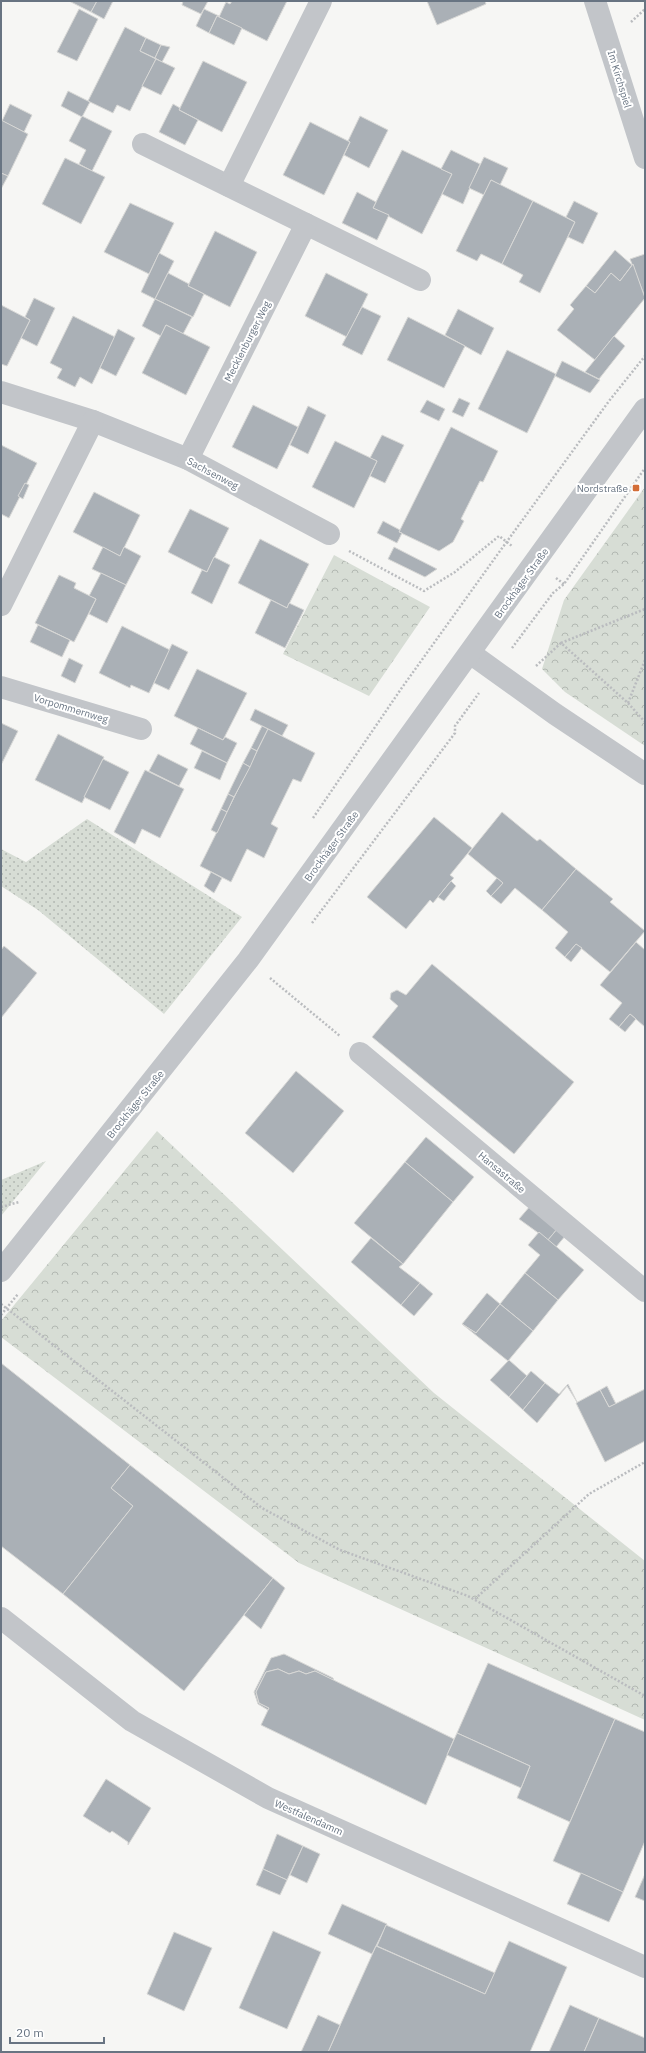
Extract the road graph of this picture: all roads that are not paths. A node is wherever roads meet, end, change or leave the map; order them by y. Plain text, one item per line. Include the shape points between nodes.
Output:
1 (321, 1) edge
2 (595, 1) edge
3 (143, 144) dead end
4 (645, 158) edge
5 (229, 186) junction
6 (306, 224) junction
7 (420, 280) dead end
8 (1, 392) edge
9 (645, 409) edge
10 (93, 421) junction
11 (188, 459) junction
12 (329, 534) road end
13 (1, 605) edge
14 (470, 653) junction
15 (1, 687) edge
16 (141, 729) dead end
17 (645, 774) edge
18 (360, 1053) road end
19 (1, 1271) edge
20 (645, 1291) edge
21 (1, 1618) edge
22 (645, 1967) edge

1 - 5 street
2 - 4 street, Im Kirchspiel
3 - 5 street
5 - 6 street
6 - 7 street
6 - 11 street, Mecklenburger Weg
8 - 10 street, Sachsenweg
9 - 14 street, Brockhäger Straße
10 - 11 street, Sachsenweg
10 - 13 street
11 - 12 street, Sachsenweg
14 - 17 street
14 - 19 street, Brockhäger Straße via 248,960
15 - 16 street, Vorpommernweg
18 - 20 street, Hansastraße
21 - 22 street, Westfalendamm via 132,1721 268,1798

